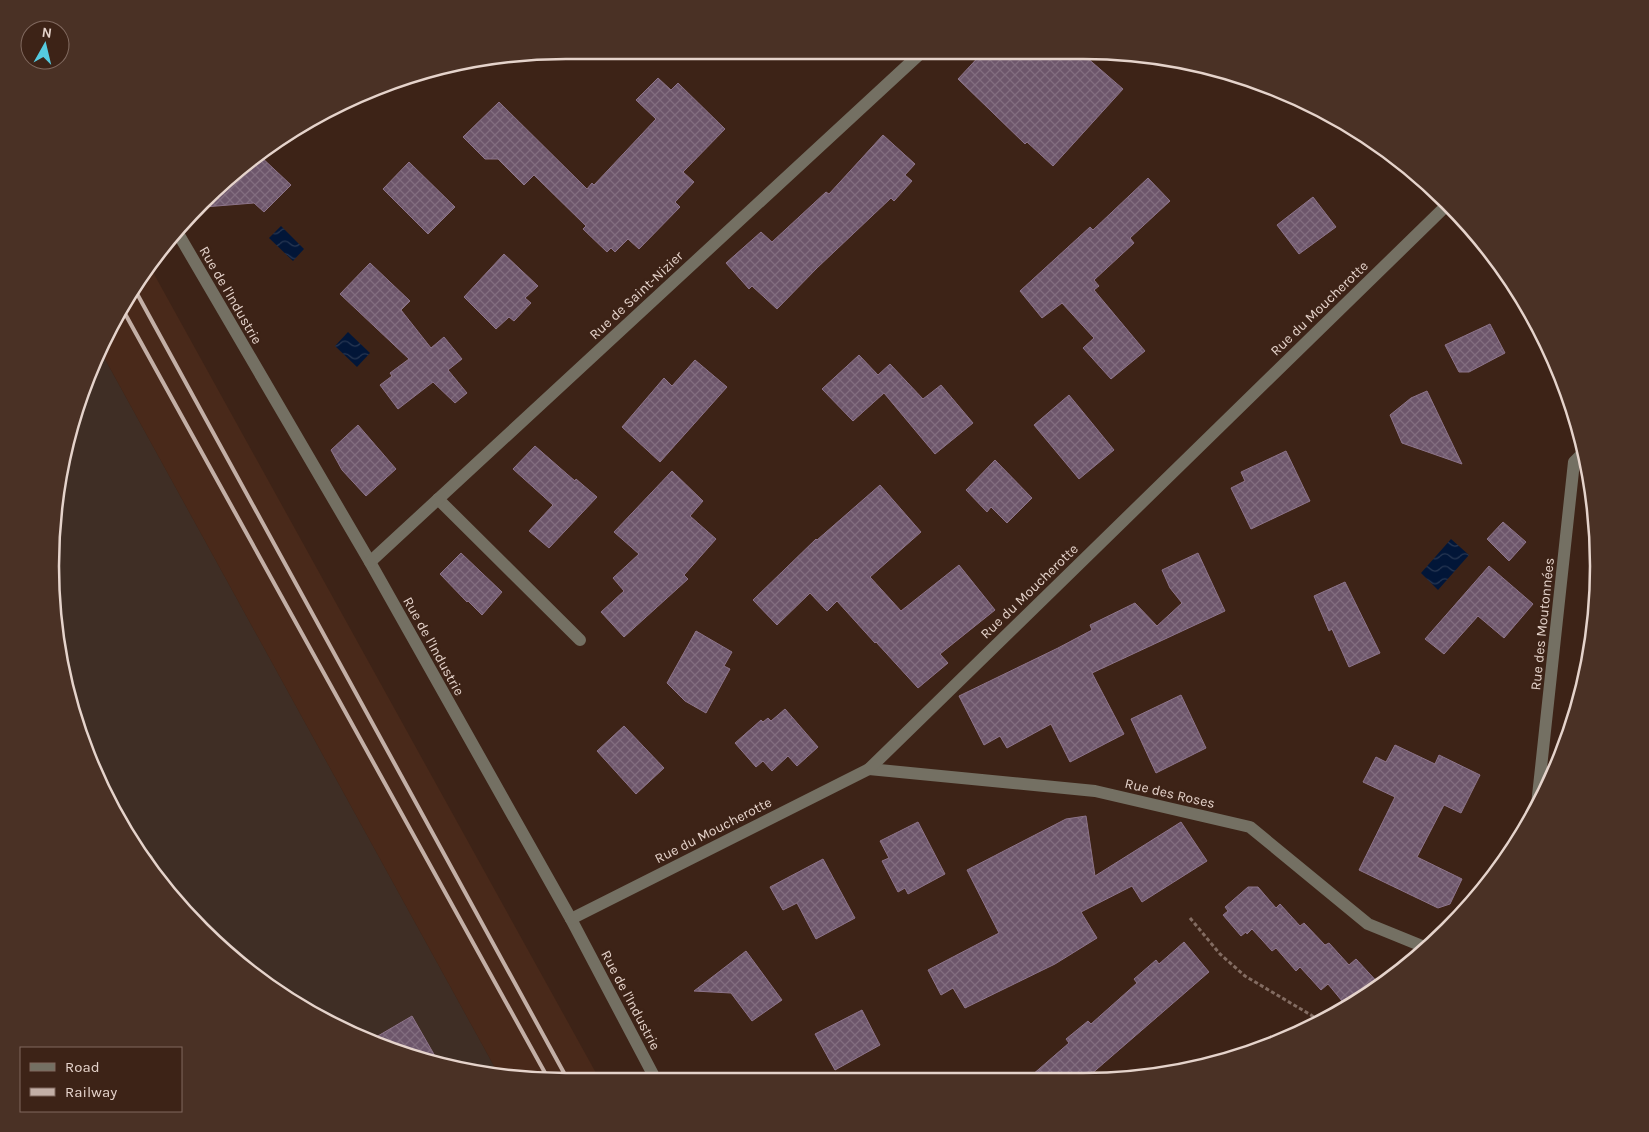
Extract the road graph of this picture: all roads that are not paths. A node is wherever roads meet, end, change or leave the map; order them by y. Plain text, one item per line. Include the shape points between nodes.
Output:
1 (914, 59) edge
2 (1443, 209) edge
3 (180, 237) edge
4 (1579, 457) edge
5 (438, 499) junction
6 (370, 562) junction
7 (580, 640) dead end
8 (868, 769) junction
9 (1540, 786) edge
10 (571, 919) junction
11 (1419, 945) edge
12 (652, 1073) edge

1 - 5 street, Rue de Saint-Nizier
2 - 8 street, Rue du Moucherotte
3 - 6 street, Rue de l'Industrie
4 - 9 street, Rue des Moutonnées via 1574,462
5 - 6 street, Rue de Saint-Nizier
5 - 7 street
6 - 10 street, Rue de l'Industrie
8 - 10 street, Rue du Moucherotte
8 - 11 street, Rue des Roses via 1095,791 1250,827 1368,924
10 - 12 street, Rue de l'Industrie

